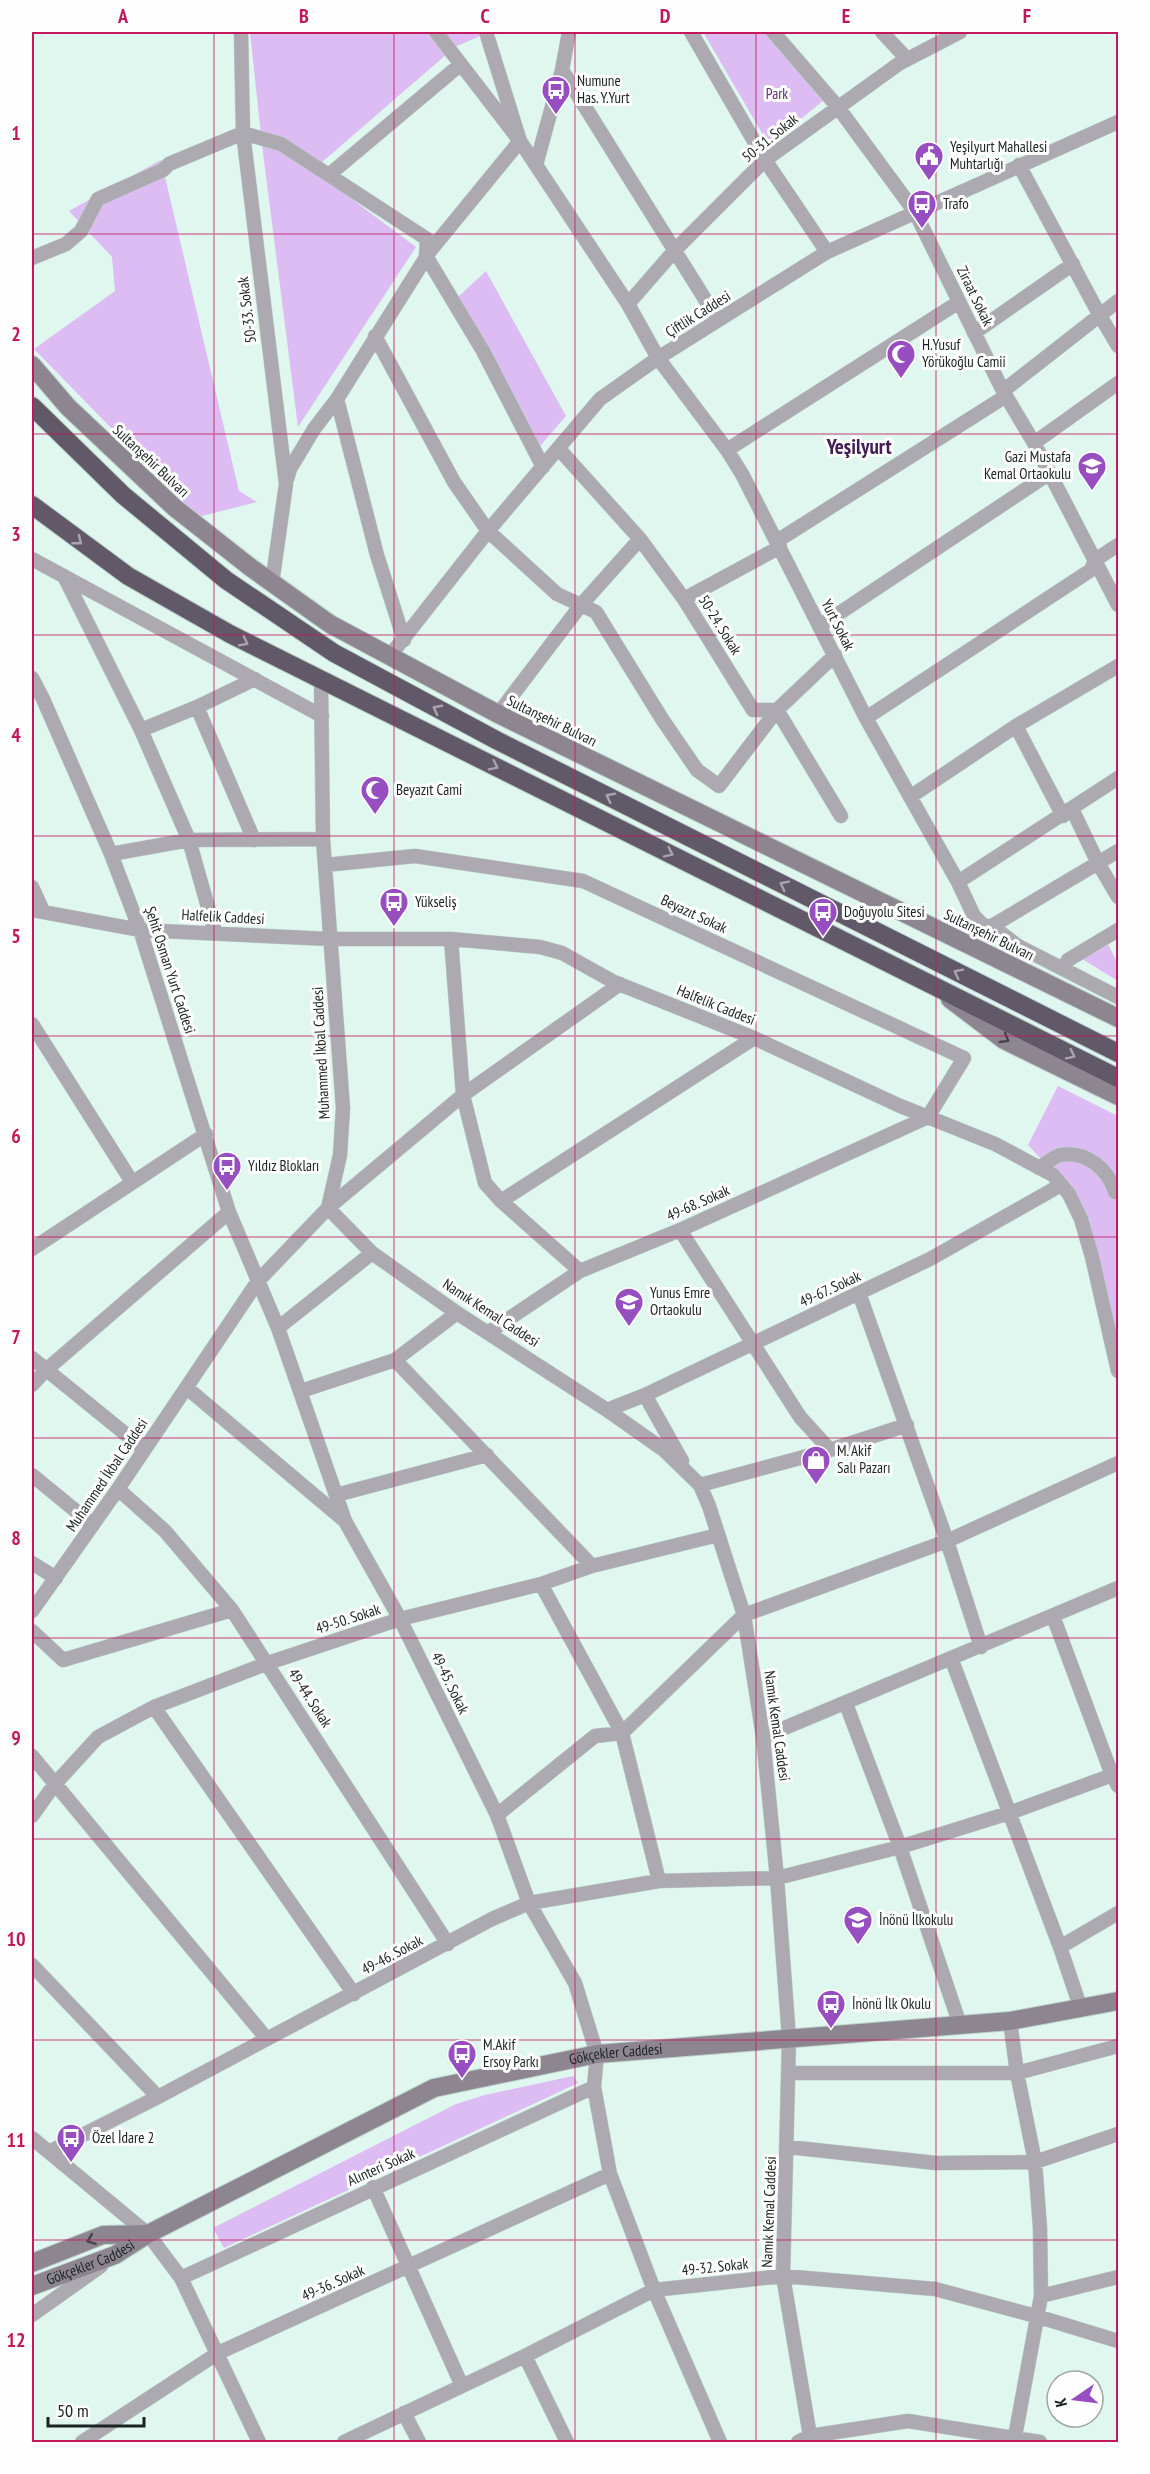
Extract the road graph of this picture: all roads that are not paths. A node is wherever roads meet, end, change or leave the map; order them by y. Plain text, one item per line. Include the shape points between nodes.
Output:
1 (241, 32) edge
2 (436, 32) edge
3 (486, 32) edge
4 (569, 32) edge
5 (691, 32) edge
6 (773, 32) edge
7 (882, 32) edge
8 (960, 32) edge
9 (907, 59) junction
10 (460, 64) junction
11 (562, 70) junction
12 (837, 106) junction
13 (1119, 122) edge
14 (243, 132) junction
15 (520, 141) junction
16 (765, 160) junction
17 (536, 165) junction
18 (1019, 165) junction
19 (330, 174) junction
20 (915, 212) junction
21 (675, 249) junction
22 (827, 252) junction
23 (426, 256) junction
24 (32, 258) edge
25 (1072, 264) junction
26 (1119, 301) edge
27 (959, 302) junction
28 (628, 304) junction
29 (1099, 314) junction
30 (718, 320) junction
31 (974, 333) junction
32 (375, 336) junction
33 (1119, 346) edge
34 (658, 358) junction
35 (32, 365) edge
36 (1119, 383) edge
37 (1004, 394) junction
38 (337, 399) junction
39 (32, 406) edge
40 (1034, 444) junction
41 (559, 449) junction
42 (727, 450) junction
43 (543, 467) junction
44 (1050, 473) junction
45 (286, 484) junction
46 (32, 505) edge
47 (488, 531) junction
48 (640, 539) junction
49 (779, 544) junction
50 (1119, 545) edge
51 (32, 559) edge
52 (1095, 560) junction
53 (63, 576) junction
54 (272, 584) junction
55 (684, 598) junction
56 (580, 605) junction
57 (1119, 605) edge
58 (820, 626) junction
59 (404, 640) junction
60 (835, 656) junction
61 (389, 657) junction
62 (1119, 666) edge
63 (32, 678) edge
64 (255, 679) junction
65 (321, 681) junction
66 (196, 707) junction
67 (777, 710) junction
68 (498, 714) junction
69 (322, 716) junction
70 (866, 718) junction
71 (1016, 726) junction
72 (141, 730) junction
73 (1119, 778) edge
74 (910, 797) junction
75 (1068, 813) junction
76 (841, 816) dead end
77 (323, 839) junction
78 (189, 840) junction
79 (254, 840) junction
80 (1119, 851) edge
81 (111, 854) junction
82 (1098, 863) junction
83 (325, 865) junction
84 (957, 882) junction
85 (32, 887) edge
86 (1119, 897) edge
87 (37, 911) edge
88 (992, 926) junction
89 (140, 930) junction
90 (1119, 930) edge
91 (215, 932) junction
92 (330, 939) junction
93 (451, 939) junction
94 (1063, 969) junction
95 (924, 981) junction
96 (620, 984) junction
97 (1119, 997) edge
98 (1119, 1018) edge
99 (32, 1026) edge
100 (754, 1038) junction
101 (1097, 1043) junction
102 (1119, 1049) edge
103 (1119, 1053) edge
104 (1119, 1078) edge
105 (464, 1095) junction
106 (1119, 1096) edge
107 (928, 1117) junction
108 (206, 1134) junction
109 (1040, 1168) junction
110 (132, 1182) junction
111 (1061, 1185) junction
112 (1117, 1193) edge
113 (501, 1201) junction
114 (328, 1208) junction
115 (229, 1212) junction
116 (680, 1230) junction
117 (32, 1249) edge
118 (372, 1253) junction
119 (580, 1271) junction
120 (258, 1281) junction
121 (859, 1293) junction
122 (457, 1313) junction
123 (278, 1328) junction
124 (489, 1332) junction
125 (754, 1343) junction
126 (32, 1358) edge
127 (1117, 1358) edge
128 (395, 1360) junction
129 (46, 1370) junction
130 (32, 1385) edge
131 (187, 1388) junction
132 (301, 1391) junction
133 (645, 1395) junction
134 (607, 1410) junction
135 (907, 1425) junction
136 (144, 1449) junction
137 (830, 1450) junction
138 (487, 1455) junction
139 (1119, 1463) edge
140 (687, 1471) junction
141 (32, 1474) edge
142 (700, 1485) junction
143 (118, 1489) junction
144 (336, 1496) junction
145 (345, 1521) junction
146 (93, 1525) junction
147 (718, 1535) junction
148 (946, 1540) junction
149 (32, 1563) edge
150 (592, 1566) junction
151 (56, 1578) junction
152 (541, 1584) junction
153 (1119, 1588) edge
154 (32, 1611) edge
155 (232, 1611) junction
156 (744, 1615) junction
157 (1053, 1617) junction
158 (400, 1619) junction
159 (32, 1631) edge
160 (981, 1647) junction
161 (951, 1658) junction
162 (268, 1663) junction
163 (846, 1704) junction
164 (154, 1707) junction
165 (622, 1733) junction
166 (763, 1737) junction
167 (32, 1756) edge
168 (1116, 1778) edge
169 (54, 1785) junction
170 (1009, 1813) junction
171 (497, 1815) junction
172 (32, 1816) edge
173 (900, 1847) junction
174 (777, 1878) junction
175 (659, 1881) junction
176 (530, 1903) junction
177 (1119, 1913) edge
178 (448, 1944) junction
179 (1060, 1947) junction
180 (32, 1965) edge
181 (354, 1994) junction
182 (1119, 2001) edge
183 (1081, 2009) junction
184 (1010, 2021) junction
185 (960, 2025) junction
186 (789, 2038) junction
187 (267, 2040) junction
188 (1119, 2046) edge
189 (597, 2054) junction
190 (788, 2073) junction
191 (1017, 2073) junction
192 (594, 2087) junction
193 (158, 2097) junction
194 (1119, 2134) edge
195 (32, 2138) edge
196 (788, 2147) junction
197 (49, 2152) junction
198 (1035, 2162) junction
199 (610, 2174) junction
200 (373, 2187) junction
201 (148, 2234) junction
202 (115, 2255) junction
203 (32, 2263) edge
204 (409, 2266) junction
205 (783, 2276) junction
206 (1119, 2277) edge
207 (181, 2278) junction
208 (32, 2286) edge
209 (654, 2290) junction
210 (1041, 2296) junction
211 (32, 2315) edge
212 (1036, 2316) junction
213 (1119, 2341) edge
214 (218, 2353) junction
215 (525, 2356) junction
216 (462, 2386) junction
217 (404, 2413) junction
218 (806, 2440) edge
219 (1014, 2440) edge
220 (82, 2442) edge
221 (260, 2442) edge
222 (344, 2442) edge
223 (419, 2442) edge
224 (567, 2442) edge
225 (720, 2442) edge
226 (1040, 2442) edge

1 - 14 street, 50-33. Sokak
2 - 10 street
3 - 15 street
4 - 11 street
5 - 16 street
6 - 12 street, Ziraat Sokak
7 - 9 street
8 - 9 street, 50-31. Sokak
9 - 12 street, 50-31. Sokak
10 - 15 street
10 - 19 street
11 - 17 street
11 - 21 street
12 - 16 street, 50-31. Sokak
12 - 20 street, Ziraat Sokak
13 - 18 street, Çiftlik Caddesi
14 - 19 street via 281,144
14 - 24 street via 98,199 81,231 66,244
14 - 45 street, 50-33. Sokak
15 - 17 street, Yurt Sokak
15 - 23 street
16 - 21 street, 50-31. Sokak
16 - 22 street
17 - 28 street, Yurt Sokak
18 - 20 street, Çiftlik Caddesi
18 - 25 street
19 - 23 street via 427,239
20 - 22 street, Çiftlik Caddesi
20 - 27 street, Ziraat Sokak
21 - 28 street, 50-31. Sokak
21 - 30 street
22 - 30 street, Çiftlik Caddesi
23 - 32 street
23 - 43 street via 483,351
25 - 29 street
25 - 31 street
26 - 29 street
27 - 31 street, Ziraat Sokak
27 - 42 street
28 - 34 street, Yurt Sokak
29 - 33 street
29 - 37 street
30 - 34 street, Çiftlik Caddesi
31 - 37 street, Ziraat Sokak
32 - 38 street
32 - 47 street via 449,472
34 - 41 street, Çiftlik Caddesi via 600,399
34 - 42 street, Yurt Sokak
35 - 54 main road, Sultanşehir Bulvarı via 68,407 143,480
36 - 40 street
37 - 40 street, Ziraat Sokak
37 - 49 street
38 - 45 street via 290,469
38 - 59 street via 377,555
101 -> 39 highway via 498,741 334,653 226,580 123,495
40 - 44 street, Ziraat Sokak
41 - 43 street, Çiftlik Caddesi
41 - 48 street, 50-24. Sokak
42 - 49 street, Yurt Sokak
43 - 47 street, Çiftlik Caddesi
44 - 52 street, Ziraat Sokak
44 - 58 street
45 - 54 street, 50-33. Sokak
46 -> 65 highway via 84,546 162,597
47 - 56 street via 557,594
47 - 59 street, Çiftlik Caddesi
48 - 55 street, 50-24. Sokak
48 - 56 street
49 - 55 street
49 - 58 street, Yurt Sokak
50 - 52 street
51 - 53 street
52 - 57 street, Ziraat Sokak
52 - 70 street via 1091,570
53 - 64 street
53 - 72 street
54 - 61 main road, Sultanşehir Bulvarı via 330,624
55 - 67 street, 50-24. Sokak via 753,710
56 - 67 street via 596,612 697,770 719,786
56 - 68 street
58 - 60 street, Yurt Sokak
59 - 61 street, Çiftlik Caddesi
60 - 67 street
60 - 70 street, Yurt Sokak
61 - 68 main road, Sultanşehir Bulvarı
62 - 71 street
63 - 81 street, Şehit Osman Yurt Caddesi
64 - 66 street
64 - 69 street
65 - 69 street, Muhammed İkbal Caddesi
65 -> 95 highway
66 - 72 street
66 - 79 street
67 - 76 street
68 - 98 main road, Sultanşehir Bulvarı
69 - 77 street, Muhammed İkbal Caddesi
70 - 74 street, Yurt Sokak
71 - 74 street
71 - 75 street
72 - 78 street
73 - 75 street
74 - 84 street, Yurt Sokak
75 - 82 street
75 - 84 street
77 - 79 street
77 - 83 street, Muhammed İkbal Caddesi
78 - 79 street
78 - 81 street
78 - 91 street
80 - 82 street
81 - 89 street, Şehit Osman Yurt Caddesi
82 - 86 street
82 - 88 street
83 - 92 street, Muhammed İkbal Caddesi
83 - 107 street, Beyazıt Sokak via 415,856 583,881 964,1058
84 - 88 street, Yurt Sokak via 974,916 984,926
85 - 87 street
87 - 89 street, Halfelik Caddesi
88 - 94 street via 1018,946
89 - 91 street, Halfelik Caddesi
89 - 108 street, Şehit Osman Yurt Caddesi
90 - 94 street via 1068,960
91 - 92 street, Halfelik Caddesi
92 - 93 street, Halfelik Caddesi
92 - 114 street, Muhammed İkbal Caddesi via 343,1108 340,1155
93 - 96 street, Halfelik Caddesi via 540,947 562,953
93 - 105 street
94 - 97 street
95 -> 104 highway
95 -> 106 main road via 1004,1040
96 - 100 street, Halfelik Caddesi
96 - 105 street
99 - 110 street
100 - 107 street, Halfelik Caddesi
100 - 113 street
101 - 102 main road
101 - 103 highway
105 - 113 street via 485,1183
105 - 114 street
107 - 109 street, Halfelik Caddesi via 995,1144
107 - 116 street, 49-68. Sokak
108 - 110 street
108 - 115 street, Şehit Osman Yurt Caddesi
109 - 111 street, Halfelik Caddesi
109 - 112 street via 1058,1155 1090,1160 1103,1168
110 - 117 street
111 - 121 street, 49-67. Sokak via 930,1259
111 - 127 street, Halfelik Caddesi via 1081,1219
113 - 119 street
114 - 118 street, Namık Kemal Caddesi
114 - 120 street, Muhammed İkbal Caddesi
115 - 120 street, Şehit Osman Yurt Caddesi
115 - 129 street
116 - 119 street, 49-68. Sokak
116 - 125 street
118 - 122 street, Namık Kemal Caddesi
118 - 123 street
119 - 124 street, 49-68. Sokak
120 - 123 street, Şehit Osman Yurt Caddesi
120 - 131 street, Muhammed İkbal Caddesi
121 - 125 street, 49-67. Sokak
121 - 135 street
122 - 124 street, Namık Kemal Caddesi
122 - 128 street
123 - 132 street, Şehit Osman Yurt Caddesi
124 - 134 street, Namık Kemal Caddesi
125 - 133 street, 49-67. Sokak
125 - 137 street via 800,1417
126 - 129 street
128 - 132 street
128 - 138 street
129 - 130 street
129 - 136 street
131 - 136 street, Muhammed İkbal Caddesi
131 - 145 street, 49-45. Sokak
132 - 144 street, Şehit Osman Yurt Caddesi
133 - 134 street, 49-67. Sokak
133 - 140 street
134 - 140 street, Namık Kemal Caddesi
135 - 137 street
135 - 148 street
136 - 143 street, Muhammed İkbal Caddesi
137 - 142 street
138 - 144 street
138 - 150 street
139 - 148 street
140 - 142 street, Namık Kemal Caddesi
141 - 146 street
142 - 147 street, Namık Kemal Caddesi
143 - 146 street, Muhammed İkbal Caddesi
143 - 155 street, 49-44. Sokak via 165,1531
144 - 145 street, Şehit Osman Yurt Caddesi
145 - 158 street, 49-45. Sokak
146 - 151 street, Muhammed İkbal Caddesi
147 - 150 street, 49-50. Sokak
147 - 156 street, Namık Kemal Caddesi
148 - 156 street
148 - 160 street
149 - 151 street
150 - 152 street, 49-50. Sokak
151 - 154 street, Muhammed İkbal Caddesi
152 - 158 street, 49-50. Sokak
152 - 165 street
153 - 157 street
155 - 159 street via 63,1660
155 - 162 street, 49-44. Sokak
156 - 165 street
156 - 166 street, Namık Kemal Caddesi
157 - 160 street
157 - 168 street
158 - 162 street, 49-50. Sokak
158 - 171 street, 49-45. Sokak
160 - 161 street
161 - 163 street
161 - 170 street
162 - 164 street, 49-50. Sokak
162 - 178 street, 49-44. Sokak
163 - 166 street
163 - 173 street
164 - 169 street, 49-50. Sokak via 98,1737
164 - 181 street
165 - 171 street via 595,1736
165 - 175 street
166 - 174 street, Namık Kemal Caddesi
167 - 169 street
168 - 170 street, 49-46. Sokak
169 - 172 street, 49-50. Sokak
169 - 187 street
170 - 173 street, 49-46. Sokak
170 - 179 street
171 - 176 street, 49-45. Sokak
173 - 174 street, 49-46. Sokak
173 - 185 street
174 - 175 street, 49-46. Sokak
174 - 186 street, Namık Kemal Caddesi
175 - 176 street, 49-46. Sokak
176 - 178 street, 49-46. Sokak
176 - 189 street, 49-45. Sokak via 574,1983
177 - 179 street
178 - 181 street, 49-46. Sokak
179 - 183 street
180 - 193 street
181 - 187 street, 49-46. Sokak
182 - 183 main road, Gökçekler Caddesi
183 - 184 main road, Gökçekler Caddesi
184 - 185 main road, Gökçekler Caddesi
184 - 191 street
185 - 186 main road, Gökçekler Caddesi
186 - 189 main road, Gökçekler Caddesi
186 - 190 street, Namık Kemal Caddesi
187 - 193 street, 49-46. Sokak
188 - 191 street
189 - 192 street
189 - 201 main road, Gökçekler Caddesi via 434,2088
190 - 191 street
190 - 196 street, Namık Kemal Caddesi
191 - 198 street
192 - 199 street
192 - 200 street, Alınteri Sokak
193 - 197 street, 49-46. Sokak
194 - 198 street
195 - 197 street
196 - 198 street via 936,2163
196 - 205 street, Namık Kemal Caddesi
197 - 201 street
198 - 210 street
199 - 204 street, 49-36. Sokak
199 - 209 street
200 - 204 street
200 - 207 street, Alınteri Sokak
201 - 202 main road, Gökçekler Caddesi
201 -> 203 main road, Gökçekler Caddesi via 103,2235
201 - 207 street
202 - 208 main road, Gökçekler Caddesi
202 - 211 street
204 - 214 street, 49-36. Sokak
204 - 216 street
205 - 209 street, 49-32. Sokak
205 - 212 street, 49-32. Sokak via 934,2289
205 - 218 street, Namık Kemal Caddesi
206 - 210 street
207 - 214 street
209 - 215 street, 49-32. Sokak
209 - 225 street
210 - 212 street
212 - 213 street, 49-32. Sokak
212 - 219 street
214 - 220 street, 49-36. Sokak
214 - 221 street
215 - 216 street, 49-32. Sokak
215 - 224 street
216 - 217 street, 49-32. Sokak
217 - 222 street, 49-32. Sokak
217 - 223 street
218 - 219 street via 908,2421
219 - 226 street

